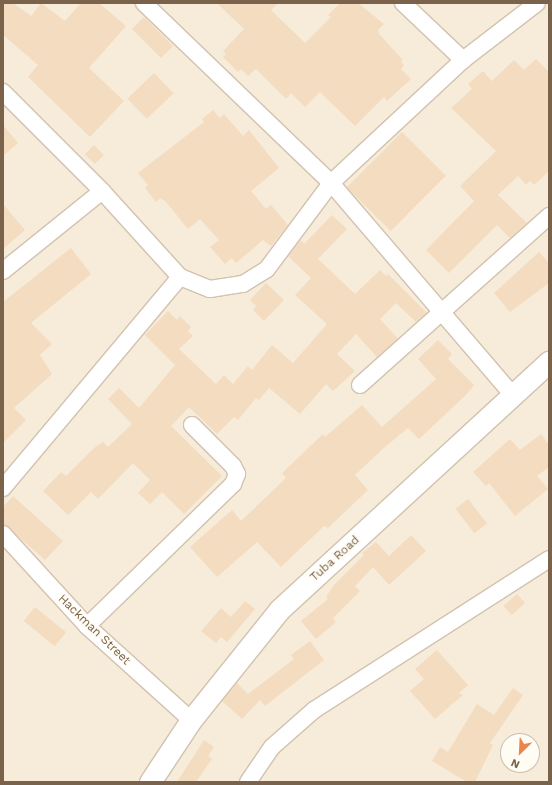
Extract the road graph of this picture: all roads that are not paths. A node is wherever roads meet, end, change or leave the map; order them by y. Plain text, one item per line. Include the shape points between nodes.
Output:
1 (144, 3) edge
2 (403, 3) edge
3 (537, 3) edge
4 (463, 60) junction
5 (3, 92) edge
6 (331, 182) junction
7 (102, 191) junction
8 (549, 216) edge
9 (3, 271) edge
10 (180, 276) junction
11 (443, 313) junction
12 (549, 362) edge
13 (360, 385) dead end
14 (513, 395) junction
15 (192, 425) dead end
16 (3, 488) edge
17 (3, 534) edge
18 (549, 559) edge
19 (87, 626) junction
20 (191, 720) junction
21 (150, 782) edge
22 (248, 782) edge

1 - 6 street
2 - 4 street
3 - 4 street
4 - 6 street
5 - 7 street
6 - 10 street via 267,269 243,284 210,289
6 - 11 street
7 - 9 street
7 - 10 street
8 - 11 street
10 - 16 street
11 - 13 street
11 - 14 street
12 - 14 street, Tuba Road
14 - 20 street, Tuba Road via 279,610
15 - 19 street via 233,466 237,474 233,484
17 - 19 street, Hackman Street
18 - 22 street via 314,710 272,747
19 - 20 street, Hackman Street
20 - 21 street, Tuba Road

